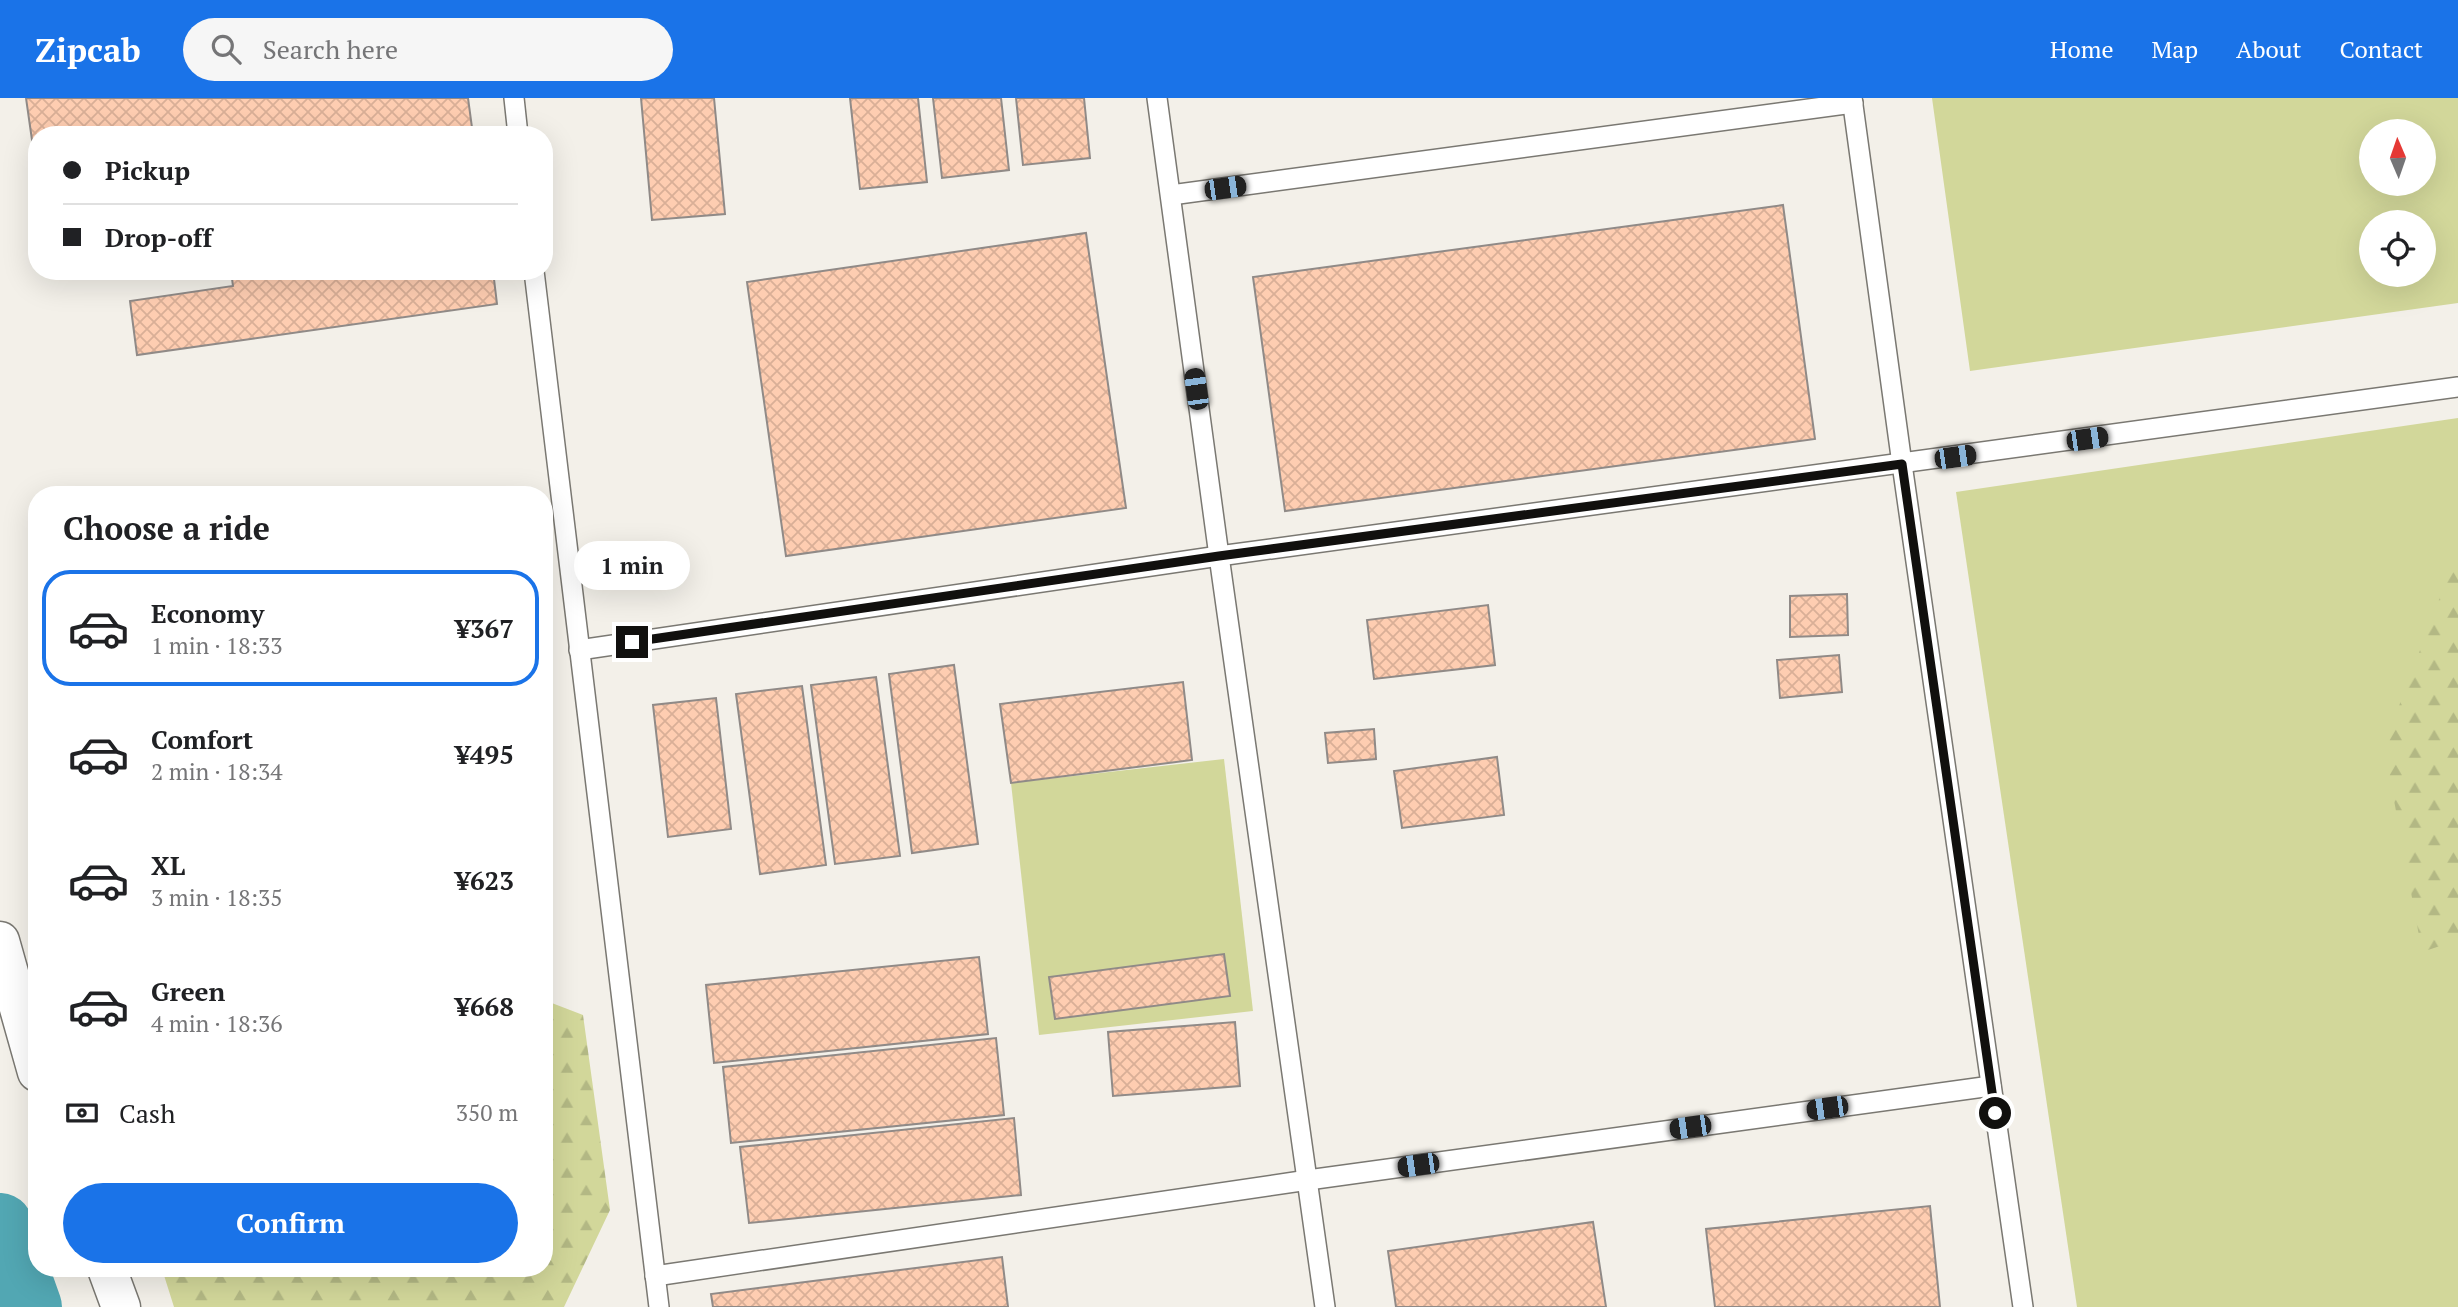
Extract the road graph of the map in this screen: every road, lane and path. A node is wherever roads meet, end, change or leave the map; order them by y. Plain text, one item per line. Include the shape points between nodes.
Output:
1 (514, 98) edge
2 (1157, 98) edge
3 (1853, 101) edge
4 (517, 126) edge
5 (1171, 195) junction
6 (535, 280) edge
7 (2458, 387) edge
8 (1902, 464) junction
9 (1219, 556) junction
10 (579, 650) junction
11 (0, 941) edge
12 (28, 1040) edge
13 (1991, 1086) junction
14 (1308, 1180) junction
15 (655, 1276) junction
16 (110, 1277) edge
17 (121, 1307) edge
18 (659, 1307) edge
19 (1325, 1307) edge
20 (2023, 1307) edge

1 - 4 lane
2 - 5 lane
3 - 5 lane
3 - 8 lane
5 - 9 lane
6 - 10 lane
7 - 8 lane
8 - 9 lane
8 - 13 lane
9 - 10 lane
9 - 14 lane
10 - 15 lane
11 - 12 street
13 - 14 lane
13 - 20 lane
14 - 15 lane
14 - 19 lane
15 - 18 lane
16 - 17 street

